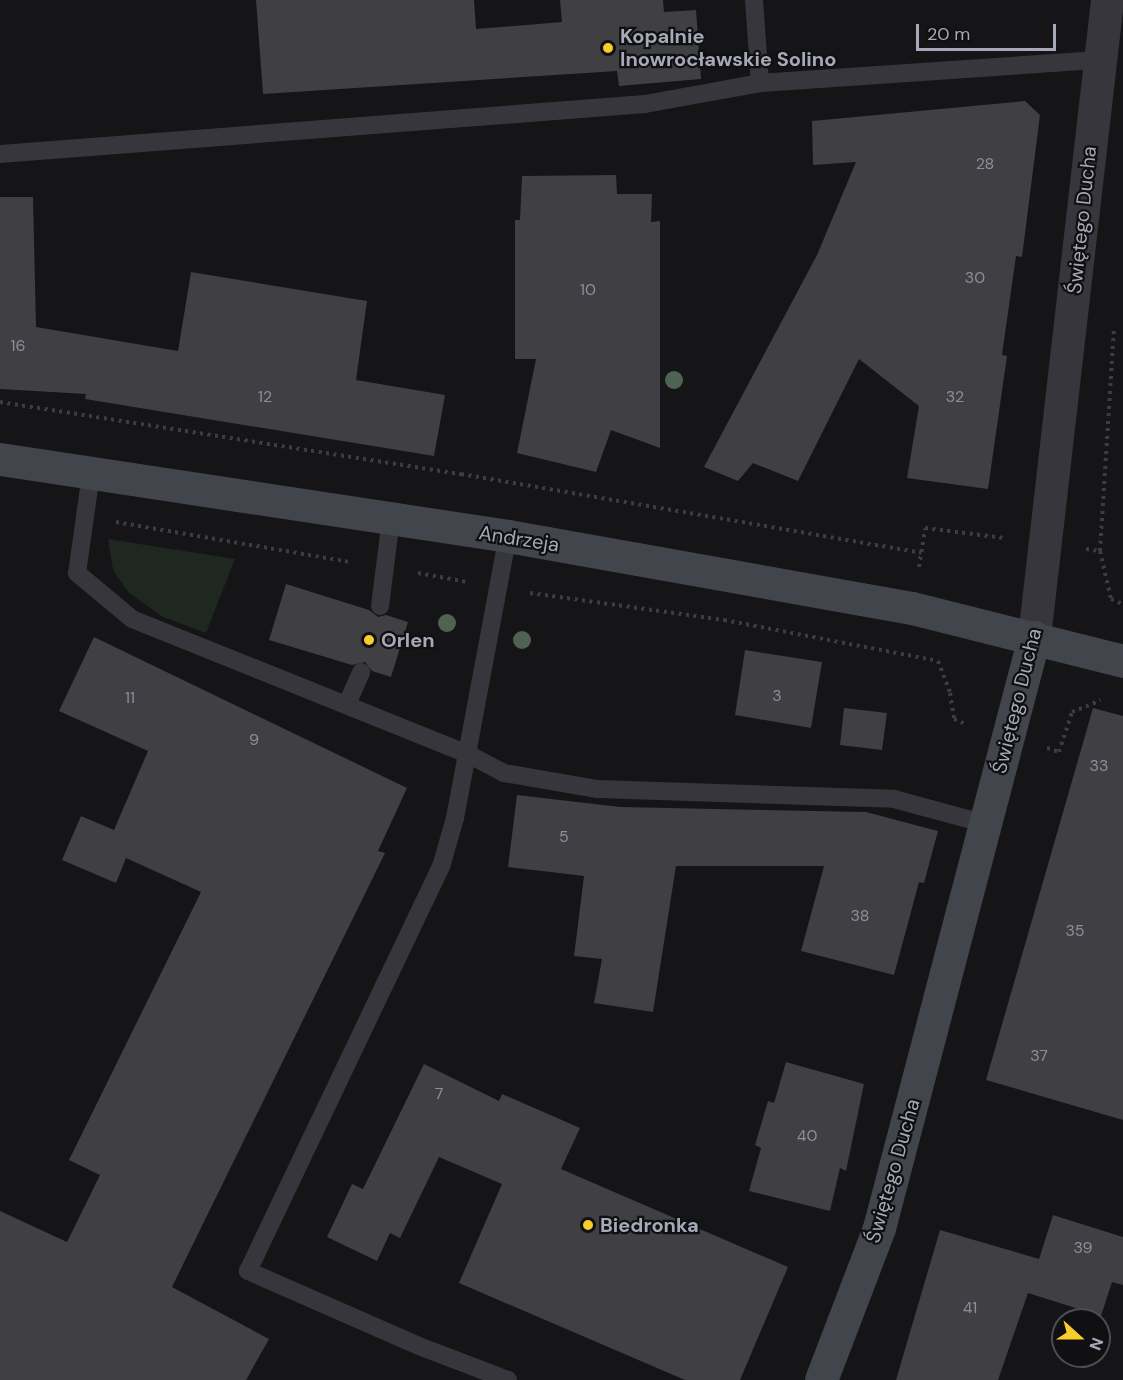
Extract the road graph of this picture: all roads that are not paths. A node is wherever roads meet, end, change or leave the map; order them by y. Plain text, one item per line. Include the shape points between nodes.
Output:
1 (754, 0) edge
2 (1107, 0) edge
3 (1099, 60) junction
4 (760, 83) junction
5 (0, 154) edge
6 (0, 459) edge
7 (91, 474) junction
8 (391, 519) junction
9 (508, 537) junction
10 (380, 606) dead end
11 (1034, 637) junction
12 (1123, 661) edge
13 (361, 672) dead end
14 (347, 704) junction
15 (466, 753) junction
16 (986, 824) junction
17 (508, 1380) edge
18 (821, 1380) edge

1 - 4 lane
2 - 3 street, Świętego Ducha
3 - 4 lane
3 - 11 street, Świętego Ducha
4 - 5 lane via 645,104
6 - 7 street, Andrzeja
7 - 8 street, Andrzeja
7 - 14 lane via 77,573 132,619
8 - 9 street, Andrzeja
8 - 10 lane
9 - 11 street, Andrzeja via 912,608
9 - 15 lane
11 - 12 street, Andrzeja
11 - 16 street, Świętego Ducha
13 - 14 lane
14 - 15 lane
15 - 16 lane via 504,773 598,789 894,800
15 - 17 lane via 455,818 441,867 248,1271 419,1346
16 - 18 street, Świętego Ducha via 879,1228

